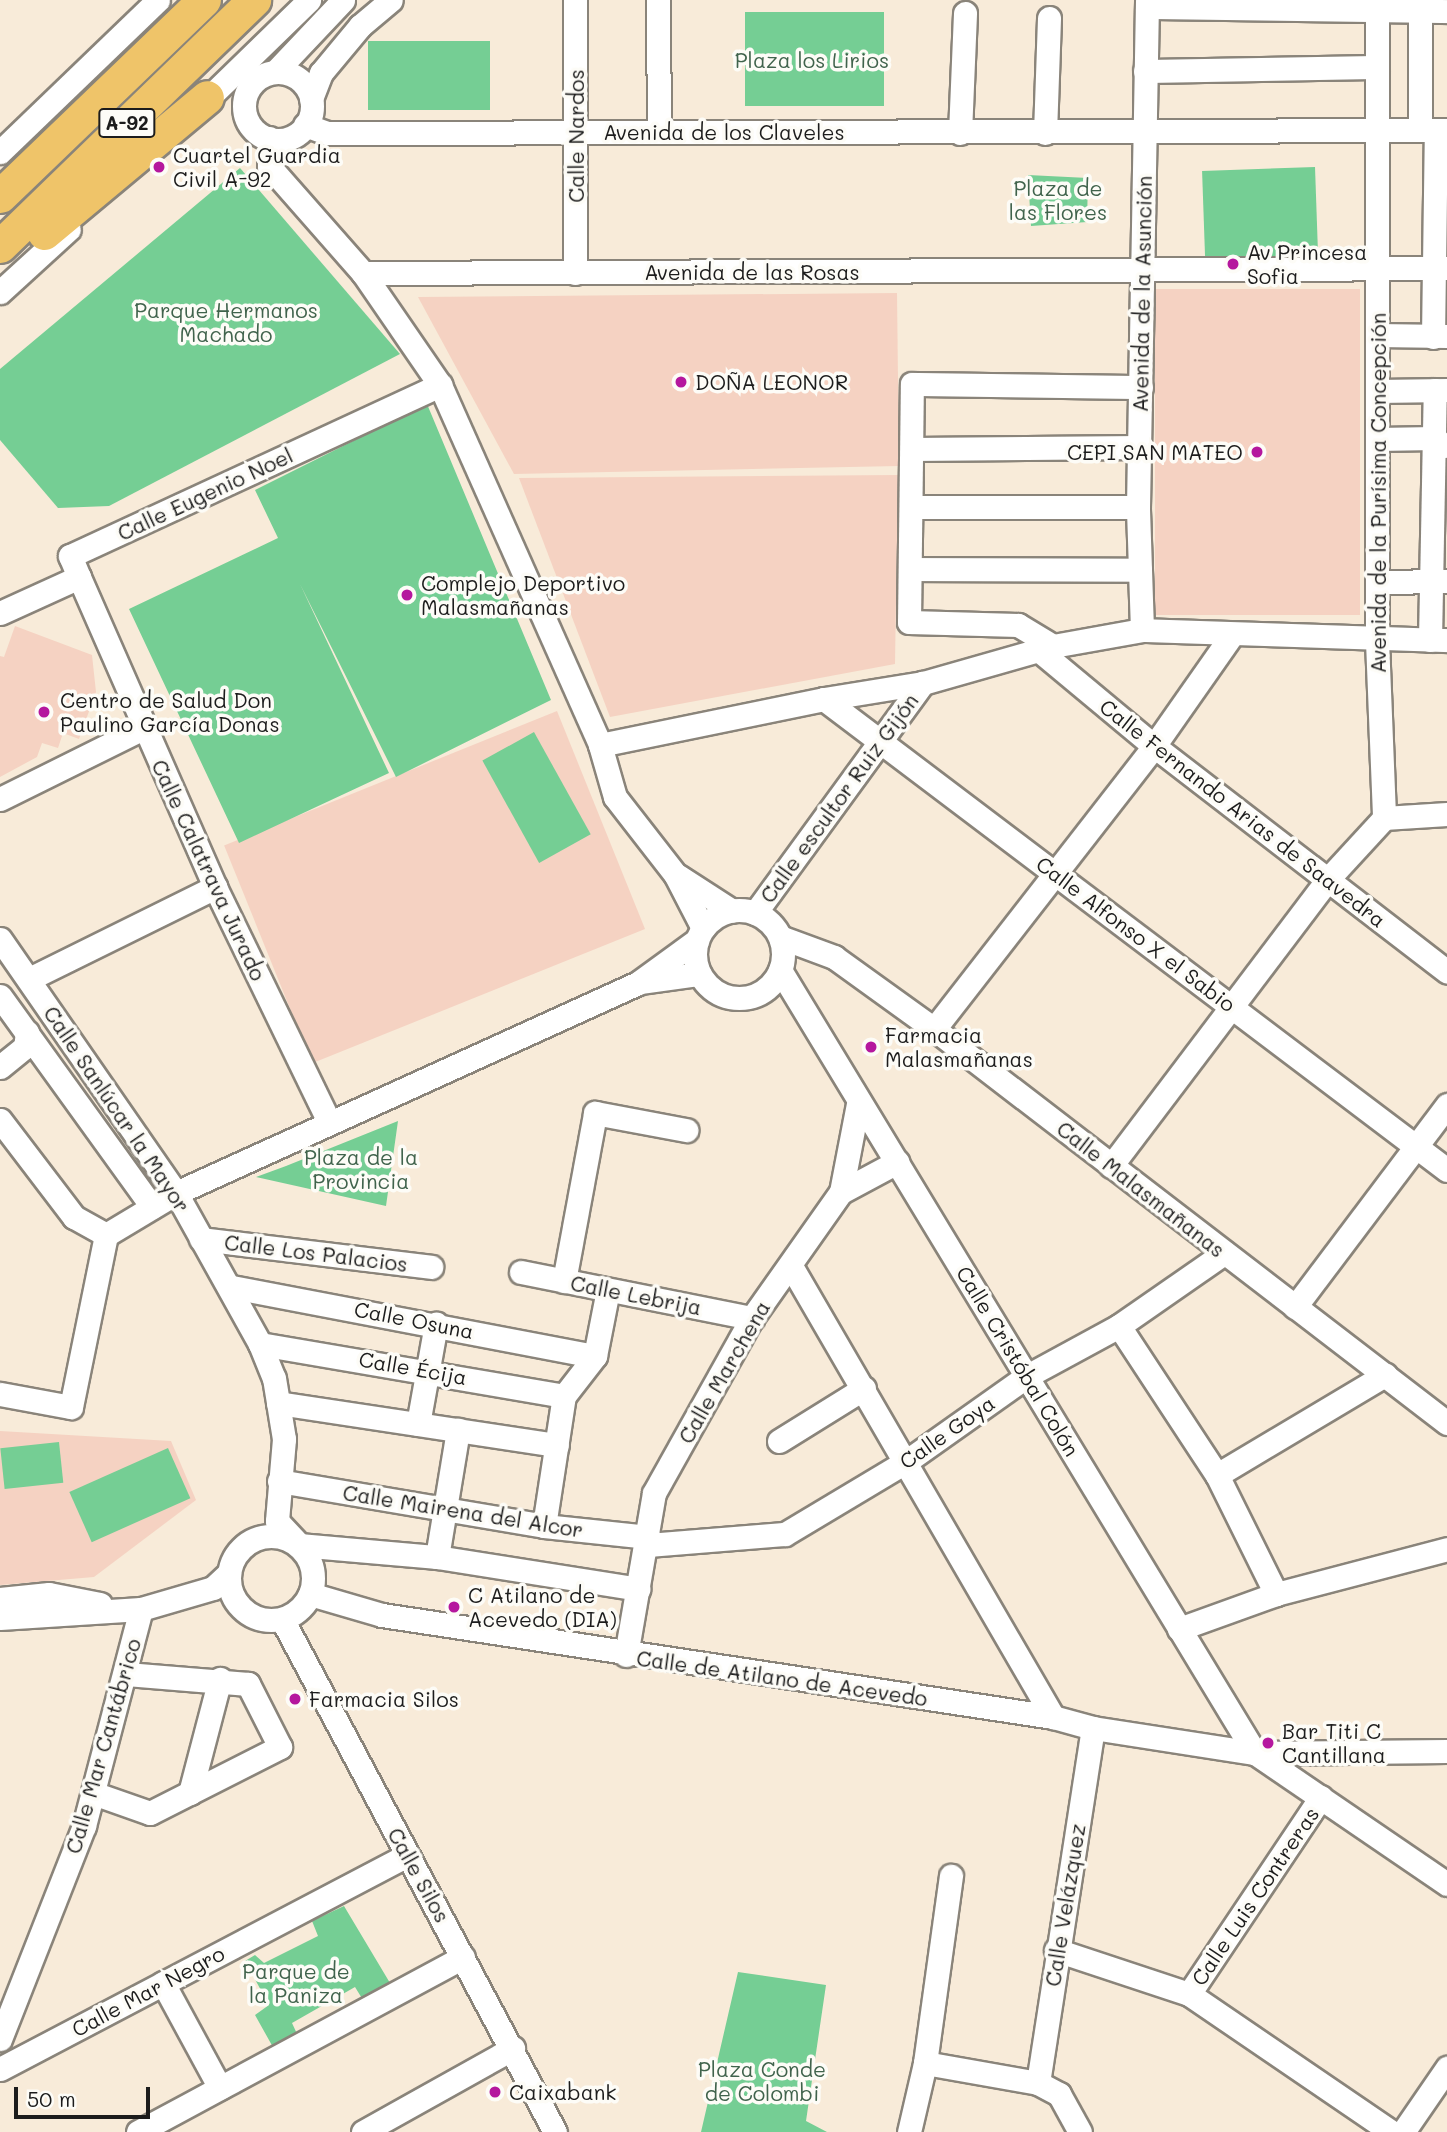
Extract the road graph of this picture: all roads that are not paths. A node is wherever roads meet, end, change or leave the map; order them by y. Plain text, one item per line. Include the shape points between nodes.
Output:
1 (158, 0) edge
2 (204, 0) edge
3 (254, 0) edge
4 (309, 0) edge
5 (343, 0) edge
6 (391, 0) edge
7 (575, 0) edge
8 (658, 0) edge
9 (1147, 4) edge
10 (1377, 5) edge
11 (1431, 8) edge
12 (965, 13) dead end
13 (1049, 18) dead end
14 (1377, 67) junction
15 (1145, 71) junction
16 (275, 72) junction
17 (207, 97) junction
18 (311, 99) junction
19 (305, 125) junction
20 (1377, 130) junction
21 (1434, 130) edge
22 (578, 132) junction
23 (659, 132) junction
24 (960, 133) junction
25 (1045, 133) junction
26 (1144, 133) junction
27 (269, 138) junction
28 (0, 152) edge
29 (0, 196) edge
30 (0, 246) edge
31 (0, 252) edge
32 (1441, 268) edge
33 (1377, 271) junction
34 (1142, 272) junction
35 (363, 273) junction
36 (575, 273) junction
37 (0, 292) edge
38 (1377, 335) junction
39 (1440, 336) edge
40 (440, 385) junction
41 (1141, 387) junction
42 (1441, 390) edge
43 (1377, 391) junction
44 (1377, 439) junction
45 (1441, 442) edge
46 (1140, 447) junction
47 (912, 449) junction
48 (912, 508) junction
49 (1138, 508) junction
50 (910, 569) junction
51 (1140, 570) junction
52 (79, 578) junction
53 (1440, 581) edge
54 (1377, 582) junction
55 (0, 613) edge
56 (1142, 630) junction
57 (1231, 636) junction
58 (1439, 640) edge
59 (1377, 641) junction
60 (1047, 649) junction
61 (923, 683) junction
62 (824, 699) junction
63 (143, 728) junction
64 (882, 743) junction
65 (600, 745) junction
66 (1154, 746) junction
67 (0, 799) edge
68 (1447, 814) edge
69 (1384, 818) junction
70 (675, 874) junction
71 (1054, 874) junction
72 (1328, 879) junction
73 (215, 887) junction
74 (743, 912) junction
75 (700, 934) junction
76 (0, 939) edge
77 (781, 956) junction
78 (1447, 972) edge
79 (699, 974) junction
80 (29, 979) junction
81 (638, 983) junction
82 (0, 996) edge
83 (1232, 1005) junction
84 (934, 1029) junction
85 (26, 1032) junction
86 (0, 1067) edge
87 (858, 1104) junction
88 (1447, 1105) edge
89 (0, 1119) edge
90 (330, 1122) junction
91 (686, 1130) dead end
92 (1416, 1147) junction
93 (897, 1162) junction
94 (1111, 1166) junction
95 (1447, 1170) edge
96 (842, 1192) junction
97 (176, 1193) junction
98 (152, 1207) junction
99 (106, 1235) junction
100 (201, 1239) junction
101 (1224, 1253) junction
102 (791, 1266) junction
103 (431, 1267) dead end
104 (521, 1272) dead end
105 (564, 1281) junction
106 (232, 1287) junction
107 (608, 1290) junction
108 (1295, 1307) junction
109 (752, 1318) junction
110 (436, 1324) junction
111 (1119, 1326) junction
112 (260, 1344) junction
113 (595, 1356) junction
114 (427, 1370) junction
115 (1385, 1375) junction
116 (1027, 1376) junction
117 (864, 1388) junction
118 (0, 1394) edge
119 (565, 1396) junction
120 (278, 1403) junction
121 (418, 1423) junction
122 (1447, 1423) edge
123 (458, 1430) junction
124 (779, 1441) dead end
125 (557, 1445) junction
126 (907, 1461) junction
127 (1217, 1475) junction
128 (279, 1481) junction
129 (442, 1510) junction
130 (544, 1526) junction
131 (647, 1541) junction
132 (299, 1545) junction
133 (1447, 1549) edge
134 (437, 1557) junction
135 (229, 1573) junction
136 (638, 1589) junction
137 (310, 1594) junction
138 (1276, 1594) junction
139 (0, 1599) edge
140 (174, 1602) junction
141 (130, 1610) junction
142 (247, 1613) junction
143 (0, 1618) edge
144 (282, 1619) junction
145 (1179, 1629) junction
146 (626, 1655) junction
147 (125, 1674) junction
148 (220, 1679) junction
149 (1053, 1717) junction
150 (1093, 1728) junction
151 (1447, 1751) edge
152 (1255, 1752) junction
153 (93, 1793) junction
154 (190, 1793) junction
155 (1321, 1797) junction
156 (407, 1855) junction
157 (951, 1876) dead end
158 (1447, 1884) edge
159 (1056, 1950) junction
160 (463, 1956) junction
161 (163, 1983) junction
162 (1189, 1994) junction
163 (0, 2039) edge
164 (513, 2048) junction
165 (925, 2063) junction
166 (1447, 2068) edge
167 (0, 2069) edge
168 (1038, 2082) junction
169 (220, 2088) junction
170 (138, 2132) edge
171 (363, 2132) edge
172 (555, 2132) edge
173 (909, 2132) edge
174 (1080, 2132) edge
175 (1391, 2132) edge
176 (1403, 2132) edge

1 - 28 street
2 - 29 highway, A-92
3 - 30 highway, A-92
4 - 17 street
5 - 16 street
6 - 18 street via 360,26 321,74
7 - 22 street, Calle Nardos
8 - 23 street
9 - 10 street
9 - 15 street, Avenida de la Asunción
10 - 11 street
10 - 14 street, Avenida de la Purísima Concepción
11 - 21 street
12 - 24 street
13 - 25 street
14 - 15 street
14 - 20 street, Avenida de la Purísima Concepción
15 - 26 street, Avenida de la Asunción
16 - 18 street via 300,80
16 - 27 street via 253,83 244,106 252,127
17 - 31 highway via 39,236
17 - 37 street
18 - 19 street
19 - 22 street, Avenida de los Claveles via 327,133
19 - 27 street via 289,137
20 - 21 street, Avenida de los Claveles
20 - 26 street, Avenida de los Claveles
20 - 33 street, Avenida de la Purísima Concepción
21 - 32 street
22 - 23 street, Avenida de los Claveles
22 - 36 street, Calle Nardos
23 - 24 street, Avenida de los Claveles
24 - 25 street, Avenida de los Claveles
25 - 26 street, Avenida de los Claveles
26 - 34 street, Avenida de la Asunción
27 - 35 street via 268,162 277,178
32 - 33 street, Avenida de las Rosas
32 - 39 street
33 - 34 street, Avenida de las Rosas
33 - 38 street, Avenida de la Purísima Concepción
34 - 36 street, Avenida de las Rosas
34 - 41 street, Avenida de la Asunción
35 - 36 street, Avenida de las Rosas
35 - 40 street
38 - 39 street
38 - 43 street, Avenida de la Purísima Concepción
40 - 52 street, Calle Eugenio Noel via 70,556
40 - 65 street
41 - 46 street, Avenida de la Asunción
41 - 47 street via 912,384
42 - 43 street
42 - 45 street
43 - 44 street, Avenida de la Purísima Concepción
44 - 45 street
44 - 54 street, Avenida de la Purísima Concepción
45 - 53 street
46 - 47 street
46 - 49 street, Avenida de la Asunción
47 - 48 street
48 - 49 street
48 - 50 street
49 - 51 street, Avenida de la Asunción
50 - 51 street
50 - 60 street, Calle Fernando Arias de Saavedra via 909,622 1018,625
51 - 56 street, Avenida de la Asunción
52 - 55 street
52 - 63 street, Calle Calatrava Jurado
53 - 54 street
53 - 58 street
54 - 59 street, Avenida de la Purísima Concepción
56 - 57 street
56 - 60 street
57 - 59 street
57 - 66 street
58 - 59 street
59 - 69 street, Avenida de la Purísima Concepción
60 - 61 street
60 - 66 street, Calle Fernando Arias de Saavedra
61 - 62 street
61 - 64 street, Calle escultor Ruiz Gijón
62 - 64 street, Calle Alfonso X el Sabio
62 - 65 street
63 - 67 street
63 - 73 street, Calle Calatrava Jurado
64 - 71 street, Calle Alfonso X el Sabio
64 - 74 street, Calle escultor Ruiz Gijón
65 - 70 street via 615,797
66 - 71 street
66 - 72 street, Calle Fernando Arias de Saavedra
68 - 69 street
69 - 72 street
70 - 74 street
70 - 75 street
71 - 83 street, Calle Alfonso X el Sabio
71 - 84 street
72 - 78 street, Calle Fernando Arias de Saavedra
72 - 83 street
73 - 80 street
73 - 90 street, Calle Calatrava Jurado
74 - 75 street via 712,919
74 - 77 street
75 - 79 street
75 - 81 street
76 - 80 street, Calle Sanlúcar la Mayor
77 - 79 street via 761,993 748,998 719,995
77 - 84 street, Calle Malasmañanas via 834,957
77 - 87 street, Calle Cristóbal Colón
79 - 81 street
80 - 97 street, Calle Sanlúcar la Mayor
81 - 90 street
82 - 85 street, Calle Sanlúcar la Mayor
83 - 92 street, Calle Alfonso X el Sabio
83 - 94 street
84 - 94 street, Calle Malasmañanas
85 - 86 street, Calle Sanlúcar la Mayor via 25,1047
85 - 98 street, Calle Sanlúcar la Mayor
87 - 93 street, Calle Cristóbal Colón
87 - 96 street, Calle Marchena
88 - 92 street
89 - 99 street via 74,1217
90 - 97 street
91 - 105 street via 596,1113
92 - 95 street, Calle Alfonso X el Sabio
92 - 108 street
93 - 96 street
93 - 116 street, Calle Cristóbal Colón
94 - 101 street, Calle Malasmañanas
96 - 102 street, Calle Marchena
97 - 98 street
97 - 100 street, Calle Sanlúcar la Mayor
98 - 99 street
99 - 118 street via 71,1407
100 - 103 street, Calle Los Palacios
100 - 106 street, Calle Sanlúcar la Mayor
101 - 108 street, Calle Malasmañanas
101 - 111 street, Calle Goya
102 - 109 street, Calle Marchena
102 - 117 street
104 - 105 street, Calle Lebrija
105 - 107 street, Calle Lebrija
106 - 110 street, Calle Osuna
106 - 112 street, Calle Sanlúcar la Mayor
107 - 109 street, Calle Lebrija
107 - 113 street
108 - 115 street, Calle Malasmañanas
109 - 131 street, Calle Marchena via 654,1493
110 - 113 street, Calle Osuna
110 - 114 street
111 - 116 street, Calle Goya
111 - 127 street
112 - 114 street, Calle Écija
112 - 120 street, Calle Sanlúcar la Mayor
113 - 119 street
114 - 119 street, Calle Écija
114 - 121 street
115 - 122 street, Calle Malasmañanas
115 - 127 street
116 - 126 street, Calle Goya
116 - 145 street, Calle Cristóbal Colón
117 - 124 street
117 - 126 street
119 - 125 street
120 - 121 street
120 - 128 street, Calle Sanlúcar la Mayor via 284,1439
121 - 123 street
123 - 125 street
123 - 129 street
125 - 130 street
126 - 131 street, Calle Goya via 785,1534
126 - 149 street
127 - 138 street
128 - 129 street, Calle Mairena del Alcor
128 - 132 street, Calle Sanlúcar la Mayor via 277,1521
129 - 130 street, Calle Mairena del Alcor
129 - 134 street
130 - 131 street, Calle Mairena del Alcor
131 - 136 street, Calle Marchena
132 - 134 street
132 - 135 street via 288,1538 262,1536 240,1549
132 - 137 street via 313,1568
133 - 138 street
134 - 136 street
135 - 140 street via 213,1588
135 - 142 street via 232,1596
136 - 146 street, Calle Marchena
137 - 144 street via 304,1605
137 - 146 street, Calle de Atilano de Acevedo via 382,1615
138 - 145 street
139 - 141 street via 49,1594
140 - 141 street
140 - 142 street via 220,1605
141 - 143 street
141 - 147 street, Calle Mar Cantábrico
142 - 144 street
144 - 156 street, Calle Silos
145 - 152 street, Calle Cristóbal Colón
146 - 149 street, Calle de Atilano de Acevedo
147 - 148 street
147 - 153 street, Calle Mar Cantábrico
148 - 154 street
148 - 154 street via 248,1684 280,1747
149 - 150 street, Calle de Atilano de Acevedo
150 - 152 street, Calle de Atilano de Acevedo
150 - 159 street, Calle Velázquez
151 - 152 street, Calle de Atilano de Acevedo
152 - 155 street
153 - 154 street via 150,1813
153 - 163 street, Calle Mar Cantábrico
155 - 158 street
155 - 162 street, Calle Luis Contreras
156 - 160 street, Calle Silos
156 - 161 street, Calle Mar Negro
157 - 165 street
159 - 162 street
159 - 168 street, Calle Velázquez
160 - 164 street, Calle Silos
160 - 169 street
161 - 167 street, Calle Mar Negro
161 - 169 street
162 - 175 street
164 - 171 street
164 - 172 street, Calle Silos
165 - 168 street
165 - 173 street
166 - 176 street
168 - 174 street via 1059,2094
169 - 170 street

